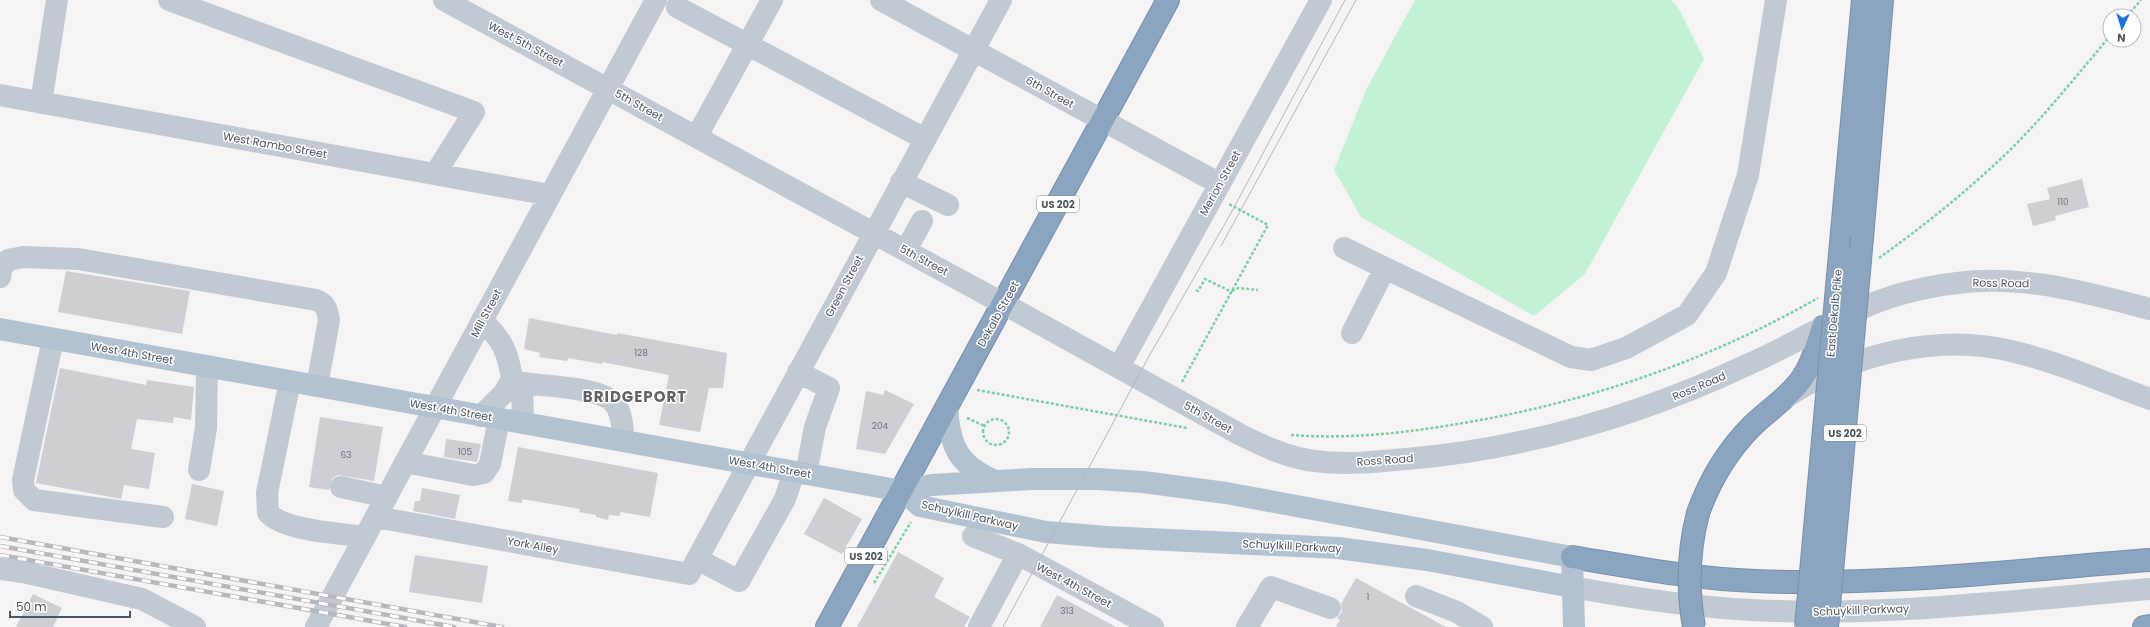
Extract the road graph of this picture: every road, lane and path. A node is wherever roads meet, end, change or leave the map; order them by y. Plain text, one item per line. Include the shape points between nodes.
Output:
1 (57, 0) edge
2 (169, 0) edge
3 (444, 0) edge
4 (656, 0) edge
5 (772, 0) edge
6 (881, 0) edge
7 (1001, 0) edge
8 (1168, 0) edge
9 (1321, 0) edge
10 (1776, 0) edge
11 (1863, 0) edge
12 (1882, 0) edge
13 (2141, 0) edge
14 (677, 7) dead end
15 (2134, 8) edge
16 (747, 44) junction
17 (2102, 46) edge
18 (974, 50) junction
19 (608, 88) junction
20 (0, 95) edge
21 (41, 103) junction
22 (1103, 121) junction
23 (697, 136) junction
24 (925, 139) junction
25 (435, 174) junction
26 (901, 182) junction
27 (1216, 190) junction
28 (550, 195) junction
29 (948, 205) dead end
30 (922, 221) dead end
31 (873, 232) junction
32 (1344, 248) dead end
33 (906, 250) junction
34 (1875, 261) dead end
35 (1385, 268) junction
36 (0, 277) edge
37 (1196, 290) dead end
38 (1258, 290) dead end
39 (1232, 292) junction
40 (1822, 295) dead end
41 (1004, 304) junction
42 (2150, 309) edge
43 (482, 320) junction
44 (1823, 327) junction
45 (0, 329) edge
46 (1352, 333) dead end
47 (52, 339) junction
48 (207, 366) junction
49 (1119, 367) junction
50 (798, 372) junction
51 (290, 381) junction
52 (517, 381) junction
53 (317, 386) junction
54 (978, 390) dead end
55 (1174, 398) junction
56 (2150, 399) edge
57 (1783, 400) junction
58 (435, 407) junction
59 (956, 412) junction
60 (490, 417) junction
61 (523, 423) junction
62 (985, 426) junction
63 (1189, 428) dead end
64 (1239, 434) joint
65 (624, 441) junction
66 (1276, 451) junction
67 (406, 462) junction
68 (749, 463) junction
69 (199, 470) dead end
70 (800, 473) junction
71 (995, 481) junction
72 (341, 487) dead end
73 (902, 491) junction
74 (387, 497) junction
75 (376, 516) junction
76 (163, 517) dead end
77 (973, 536) dead end
78 (365, 537) junction
79 (1018, 554) junction
80 (1572, 557) junction
81 (2150, 560) edge
82 (693, 566) junction
83 (0, 569) edge
84 (1572, 587) junction
85 (2150, 589) edge
86 (1416, 596) dead end
87 (1330, 608) dead end
88 (828, 624) edge
89 (2150, 626) edge
90 (195, 627) edge
91 (316, 627) edge
92 (979, 627) edge
93 (1153, 627) edge
94 (1247, 627) edge
95 (1482, 627) edge
96 (1574, 627) edge
97 (1694, 627) edge
98 (1806, 627) edge
99 (1827, 627) edge
100 (2144, 627) edge

1 - 21 street
2 - 25 street via 474,112
3 - 19 street, West 5th Street
4 - 19 street, Mill Street
5 - 16 street
6 - 18 street, 6th Street
7 - 18 street, Green Street
8 - 22 highway, Dekalb Street / US 202
9 - 27 street, Merion Street
10 - 35 street via 1748,175 1716,273 1687,315 1626,348 1591,360 1571,357
11 - 98 highway, East Dekalb Pike, bridge
12 - 99 highway, East Dekalb Pike / US 202, bridge
13 - 15 path
14 - 16 street
16 - 23 street
16 - 24 street
17 - 34 path via 2046,112 2011,148 1937,213
18 - 22 street, 6th Street
18 - 24 street, Green Street
19 - 23 street, 5th Street
19 - 28 street, Mill Street
20 - 21 street, West Rambo Street
21 - 25 street, West Rambo Street
22 - 27 street, 6th Street
22 - 41 highway, Dekalb Street / US 202
23 - 31 street, 5th Street
24 - 26 street, Green Street
25 - 28 street, West Rambo Street
26 - 29 street
26 - 31 street, Green Street
27 - 39 path via 1268,225
27 - 49 street, Merion Street
28 - 43 street, Mill Street
30 - 33 street
31 - 33 street, 5th Street
31 - 50 street, Green Street
32 - 35 street
33 - 41 street, 5th Street
35 - 46 street
36 - 53 street via 2,267 8,260 23,257 78,258 316,300 324,304 329,320
37 - 39 path via 1198,291 1205,279
38 - 39 path via 1238,288
39 - 55 path
40 - 66 path via 1749,334 1704,354 1571,400 1485,420 1392,434 1329,438 1287,434
41 - 49 street, 5th Street
41 - 59 highway, Dekalb Street / US 202
42 - 44 street, Ross Road via 2052,286 1992,280 1957,283 1887,299
43 - 52 street via 498,336
43 - 58 street, Mill Street
44 - 57 highway via 1807,370 1792,392
44 - 66 street, Ross Road via 1749,364 1650,406 1547,436 1454,454 1372,462 1313,461
45 - 47 main road, West 4th Street
47 - 48 main road, West 4th Street
47 - 76 street via 23,480 24,490 34,500
48 - 51 main road, West 4th Street
48 - 69 street via 206,428
49 - 55 street, 5th Street
50 - 68 street, Green Street
50 - 70 street via 829,388
51 - 53 main road, West 4th Street
51 - 78 street via 267,493 268,513 275,520 288,525
52 - 60 street via 504,393
52 - 61 street
52 - 65 street via 606,397 618,410
53 - 58 main road, West 4th Street
54 - 63 path
55 - 64 street, 5th Street
56 - 57 street via 2015,351 1959,345 1902,350 1860,361 1834,371
57 - 97 highway, bridge via 1762,416 1737,441 1714,475 1698,513 1689,558 1690,604
58 - 60 main road, West 4th Street
58 - 67 street, Mill Street
59 - 62 path
59 - 71 main road via 950,435 958,454 972,469
59 - 73 highway, Dekalb Street / US 202
60 - 61 main road, West 4th Street
60 - 67 street via 490,464 484,473 473,475
61 - 65 main road, West 4th Street
62 - 62 path via 984,435 988,442 1001,444 1008,438 1009,431 1003,421 991,421
64 - 66 street, Ross Road
65 - 68 main road, West 4th Street
67 - 74 street, Mill Street
68 - 70 main road, West 4th Street
68 - 82 street, Green Street
70 - 73 main road, West 4th Street
70 - 82 street, York Alley via 739,581
71 - 73 main road, Schuylkill Parkway via 932,484
71 - 80 main road, Schuylkill Parkway via 1098,478 1184,486
72 - 74 street
73 - 84 main road, Schuylkill Parkway via 920,506 1046,532 1338,548 1427,560
73 - 88 highway, Dekalb Street / US 202
74 - 75 street, Mill Street
75 - 78 street, Mill Street
75 - 82 street, York Alley
77 - 79 street, West 4th Street
78 - 91 street, Mill Street
79 - 92 street
79 - 93 street, West 4th Street
80 - 81 highway via 1710,578 1791,582 1912,579
80 - 84 main road
83 - 90 street via 142,599
84 - 85 street, Schuykill Parkway via 1708,607 1790,611 1872,610
84 - 96 main road
86 - 95 street via 1457,612
87 - 94 street via 1270,587
89 - 100 highway

